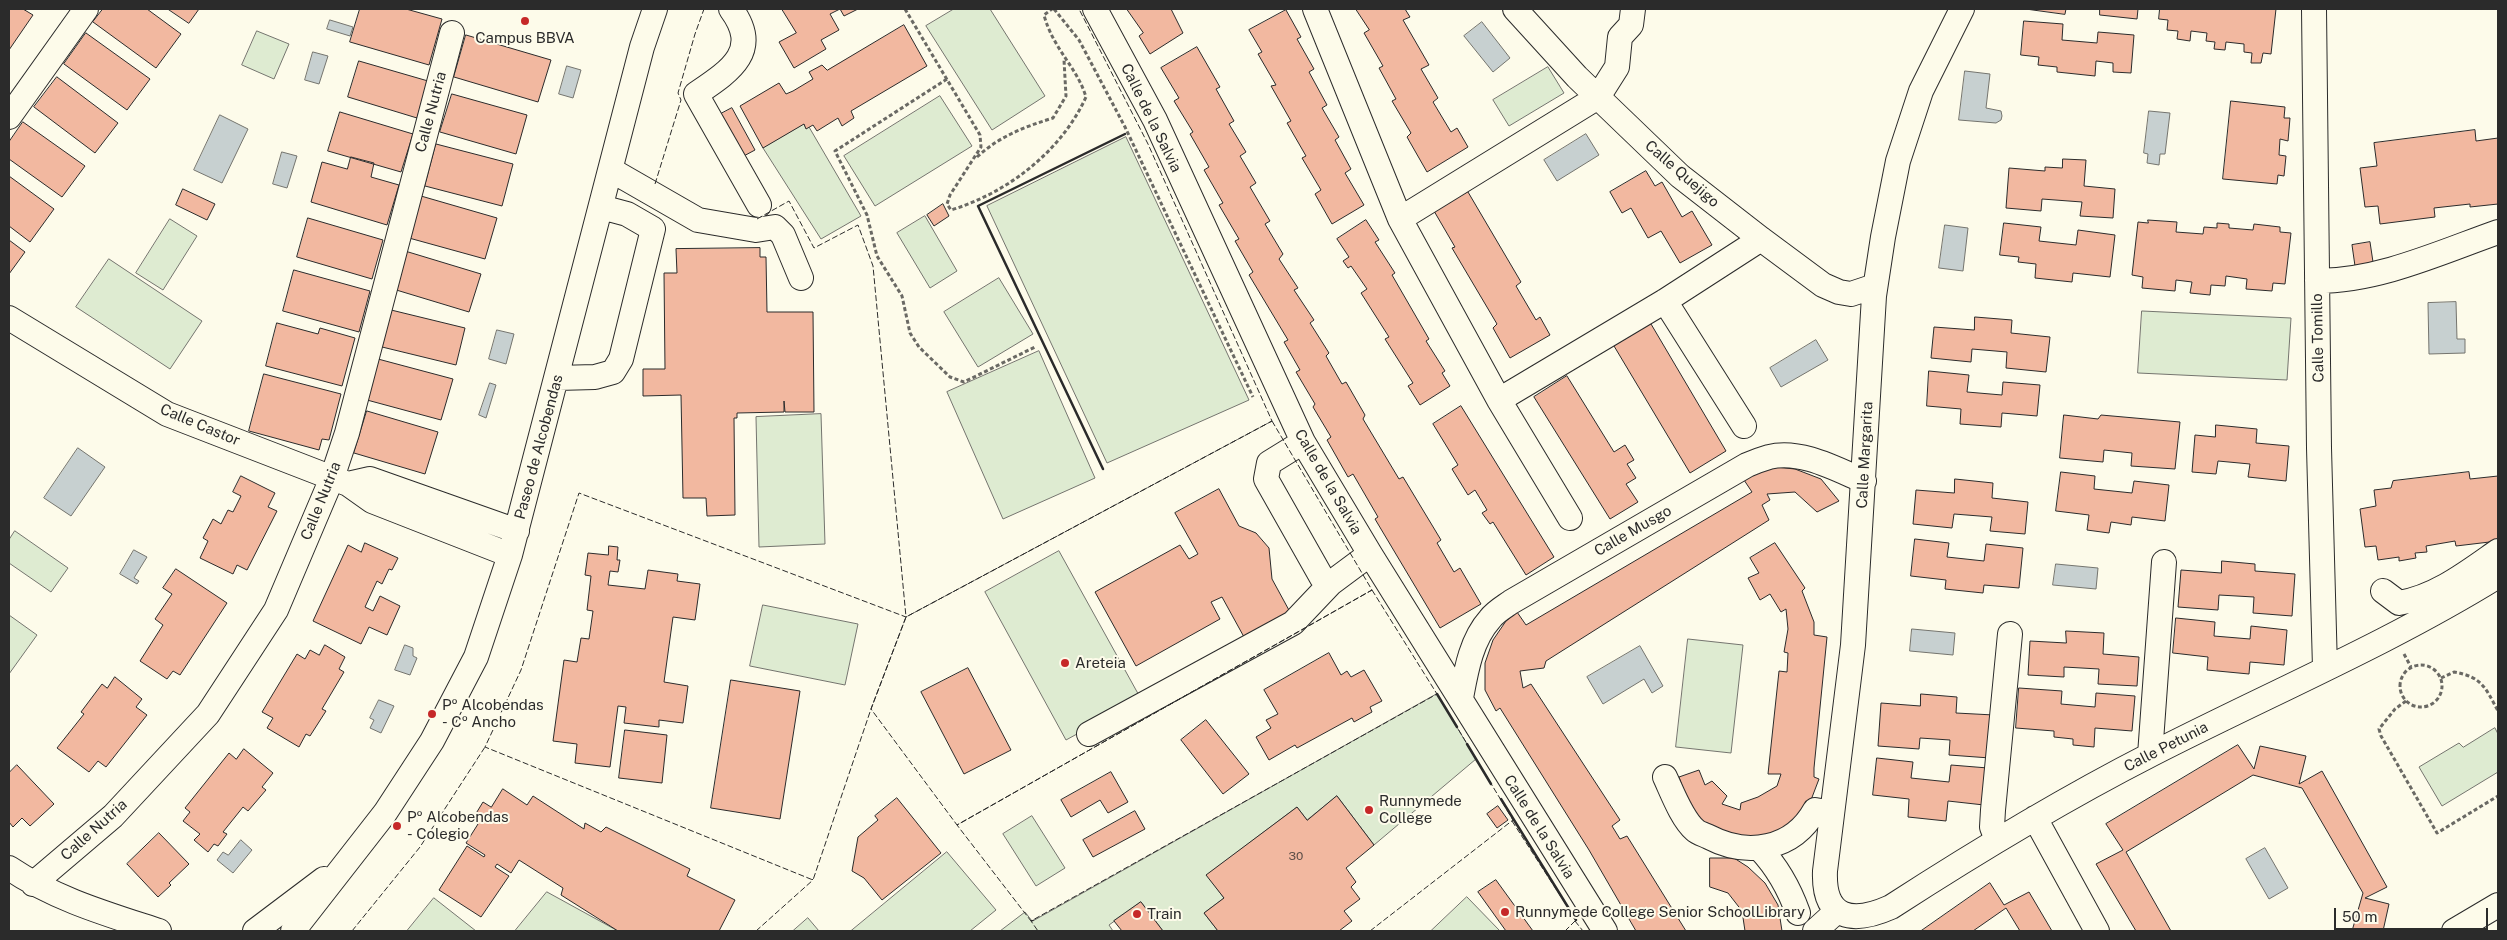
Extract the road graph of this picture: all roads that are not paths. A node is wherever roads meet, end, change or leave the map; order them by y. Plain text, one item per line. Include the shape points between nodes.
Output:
1 (86, 9) edge
2 (655, 9) edge
3 (731, 9) edge
4 (1095, 9) edge
5 (1315, 9) edge
6 (1515, 9) edge
7 (1633, 9) edge
8 (1962, 9) edge
9 (2314, 9) edge
10 (452, 33) dead end
11 (1598, 97) junction
12 (9, 117) edge
13 (610, 170) junction
14 (759, 205) dead end
15 (601, 207) junction
16 (1400, 219) junction
17 (2498, 232) edge
18 (1761, 240) junction
19 (801, 278) dead end
20 (2317, 281) junction
21 (1875, 286) junction
22 (1665, 301) junction
23 (9, 318) edge
24 (557, 378) junction
25 (1499, 400) junction
26 (1744, 426) dead end
27 (1303, 442) junction
28 (340, 481) junction
29 (1864, 481) junction
30 (1570, 518) dead end
31 (517, 530) junction
32 (2498, 551) edge
33 (1370, 554) junction
34 (510, 555) junction
35 (2164, 562) dead end
36 (2498, 576) edge
37 (1330, 583) junction
38 (2383, 590) dead end
39 (2010, 634) dead end
40 (2325, 668) junction
41 (1460, 698) junction
42 (1088, 734) dead end
43 (2150, 754) junction
44 (1665, 777) dead end
45 (1832, 813) junction
46 (2035, 818) junction
47 (1997, 840) junction
48 (1760, 849) junction
49 (351, 855) junction
50 (9, 868) edge
51 (33, 884) junction
52 (76, 904) junction
53 (2498, 905) edge
54 (1798, 913) dead end
55 (1837, 921) edge
56 (118, 931) edge
57 (159, 931) edge
58 (255, 931) edge
59 (293, 931) edge
60 (1605, 931) edge
61 (1815, 931) edge
62 (2097, 931) edge
63 (2454, 931) edge

1 - 12 street
2 - 13 street, Paseo de Alcobendas
3 - 14 street via 742,23 745,39 738,59 723,76 696,94
4 - 27 street, Calle de la Salvia via 1155,120
5 - 16 street
6 - 11 street, Calle Quejigo
7 - 11 street via 1631,25 1620,37 1617,67
8 - 21 street, Calle Margarita via 1921,91 1901,153
9 - 20 street, Calle Tomillo
10 - 28 street, Calle Nutria via 347,433
11 - 16 street
11 - 18 street, Calle Quejigo via 1680,176
13 - 15 street, Paseo de Alcobendas
13 - 19 street via 698,220 756,230 775,227 783,235
15 - 24 street, Paseo de Alcobendas
15 - 24 street via 627,214 653,229 621,359 613,372 594,377
16 - 25 street
17 - 20 street via 2376,273 2336,281
18 - 21 street, Calle Quejigo via 1823,285 1839,292 1851,294
18 - 22 street
20 - 40 street, Calle Tomillo
21 - 29 street, Calle Margarita
22 - 25 street
22 - 26 street
23 - 28 street, Calle Castor via 168,414
24 - 31 street, Paseo de Alcobendas
25 - 30 street
27 - 33 street, Calle de la Salvia
27 - 37 street via 1269,463 1266,479 1322,578
28 - 31 street via 370,479
28 - 34 street, Calle Castor via 372,501
28 - 51 street, Calle Nutria via 276,610 208,714 113,816
29 - 41 street, Calle Musgo via 1828,465 1788,455 1770,456 1747,465 1511,602 1490,618 1479,634 1468,661
29 - 45 street, Calle Margarita via 1854,645
31 - 34 street, Paseo de Alcobendas
32 - 38 street via 2414,601 2399,603
33 - 37 street
33 - 41 street, Calle de la Salvia
34 - 49 street, Paseo de Alcobendas via 476,657 432,741 385,813
35 - 43 street
36 - 40 street, Calle Petunia via 2424,620
37 - 42 street via 1293,623
39 - 47 street via 1993,810 1992,827
40 - 43 street, Calle Petunia
41 - 60 street, Calle de la Salvia
43 - 46 street, Calle Petunia
44 - 48 street via 1695,830 1723,844
45 - 48 street via 1816,810 1809,822 1786,840
45 - 55 street, Calle Margarita via 1824,886
46 - 47 street, Calle Petunia
46 - 62 street
47 - 55 street, Calle Petunia via 1884,910
48 - 54 street via 1775,865
49 - 58 street, Paseo de Alcobendas
49 - 59 street, Paseo de Alcobendas
50 - 51 street
51 - 52 street
52 - 56 street
52 - 57 street
53 - 63 street
55 - 61 street

